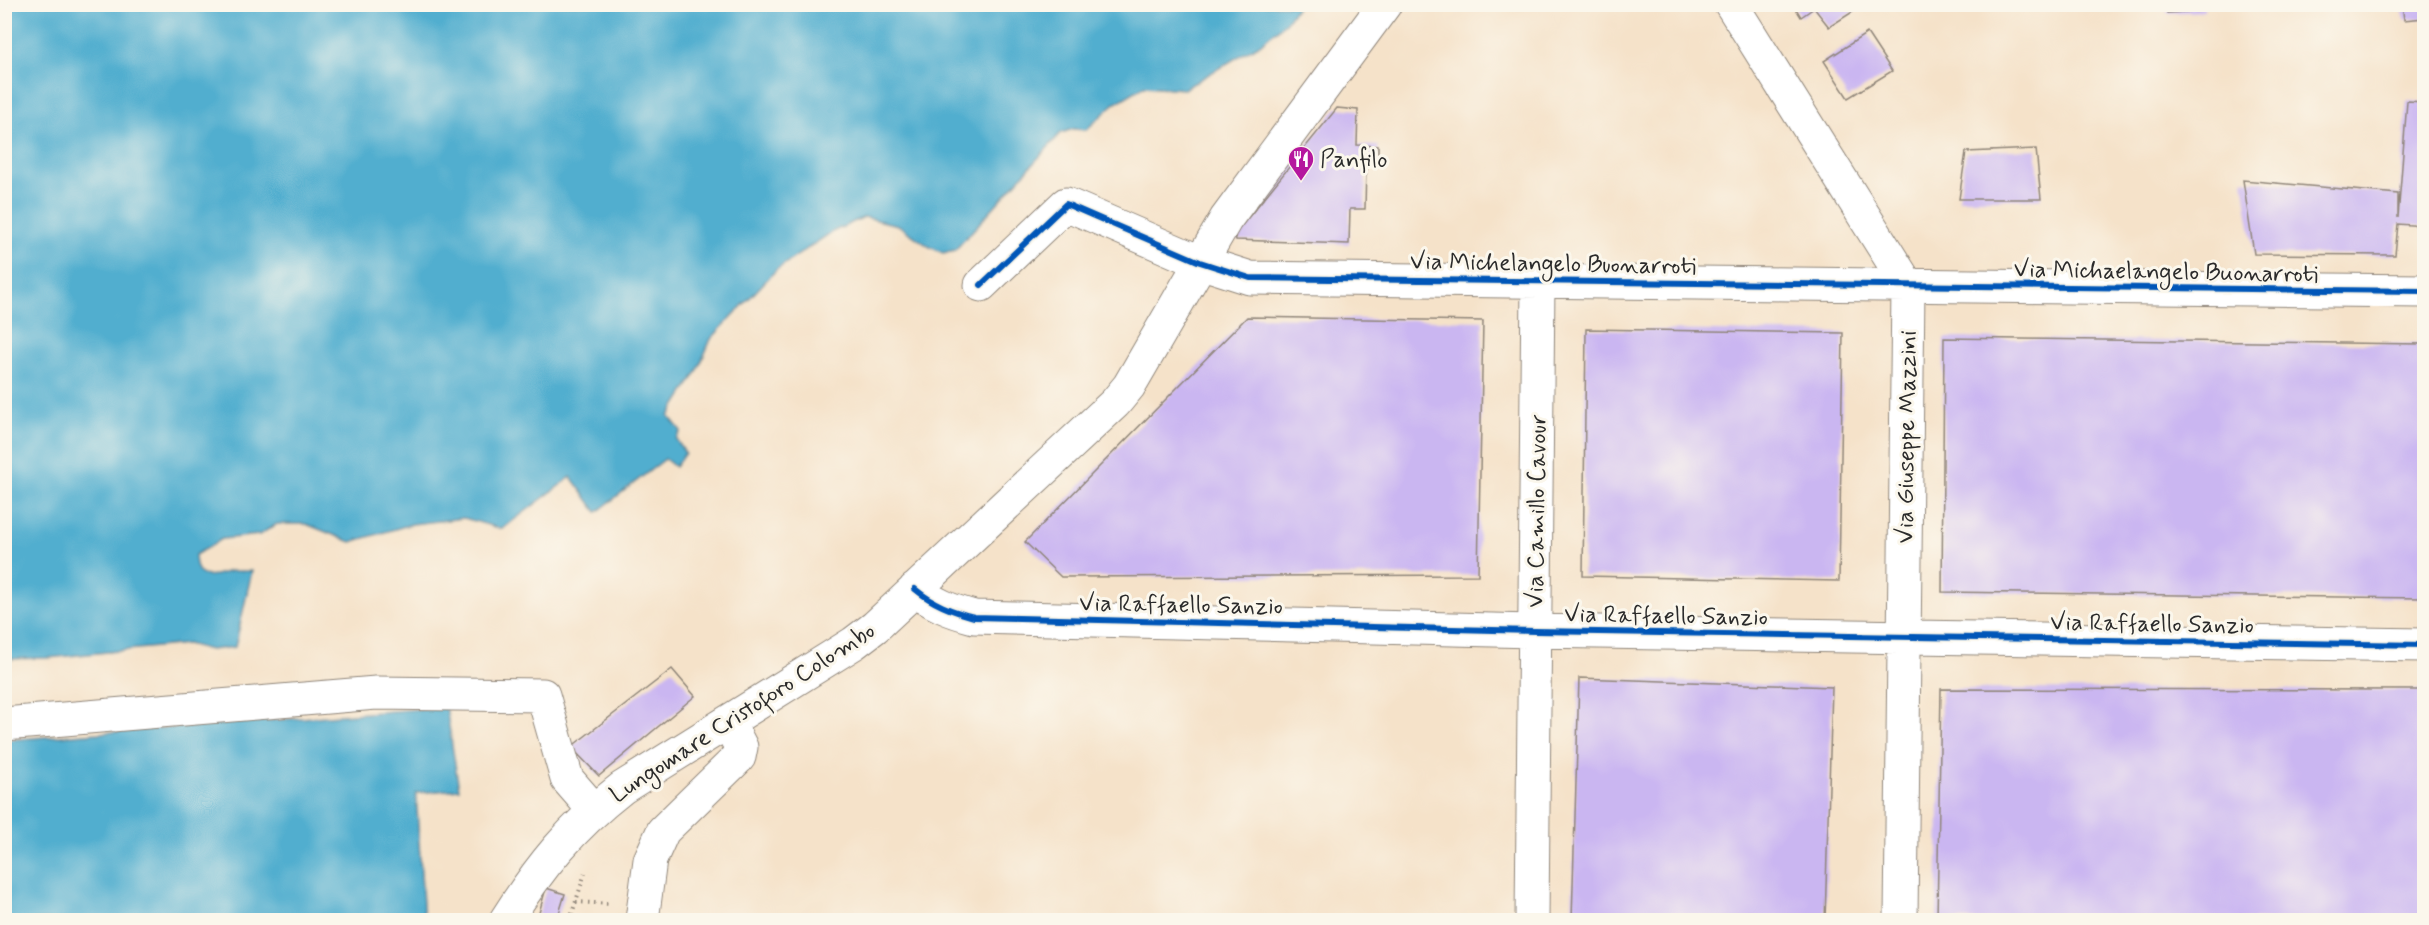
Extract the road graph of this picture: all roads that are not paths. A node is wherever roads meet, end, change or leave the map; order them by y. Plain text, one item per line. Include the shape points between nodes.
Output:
1 (1385, 4) edge
2 (1731, 4) edge
3 (1200, 262) junction
4 (1538, 281) junction
5 (981, 285) dead end
6 (1908, 286) junction
7 (2424, 291) edge
8 (915, 589) junction
9 (1535, 631) junction
10 (1903, 637) junction
11 (2424, 645) edge
12 (728, 722) junction
13 (4, 724) edge
14 (594, 810) junction
15 (506, 921) edge
16 (642, 921) edge
17 (1532, 921) edge
18 (1901, 921) edge

1 - 3 street, Lungomare Cristoforo Colombo via 1226,219
2 - 6 street
3 - 4 street, Via Michelangelo Buonarroti via 1250,278
3 - 5 street, Via Michelangelo Buonarroti via 1066,204
3 - 8 street, Lungomare Cristoforo Colombo via 1129,386 1115,403
4 - 6 street, Via Michelangelo Buonarroti
4 - 9 street, Via Camillo Cavour
6 - 7 street, Via Michaelangelo Buonarroti
6 - 10 street, Via Giuseppe Mazzini
8 - 9 street, Via Raffaello Sanzio via 929,601 974,617
8 - 12 street, Lungomare Cristoforo Colombo via 854,643
9 - 10 street, Via Raffaello Sanzio
9 - 17 street, Via Camillo Cavour
10 - 11 street, Via Raffaello Sanzio
10 - 18 street, Via Giuseppe Mazzini
12 - 14 street, Lungomare Cristoforo Colombo via 622,788
12 - 16 street via 741,747 739,757 663,831 650,860
13 - 14 street via 376,693 543,695 567,778
14 - 15 street, Lungomare Cristoforo Colombo via 570,832

